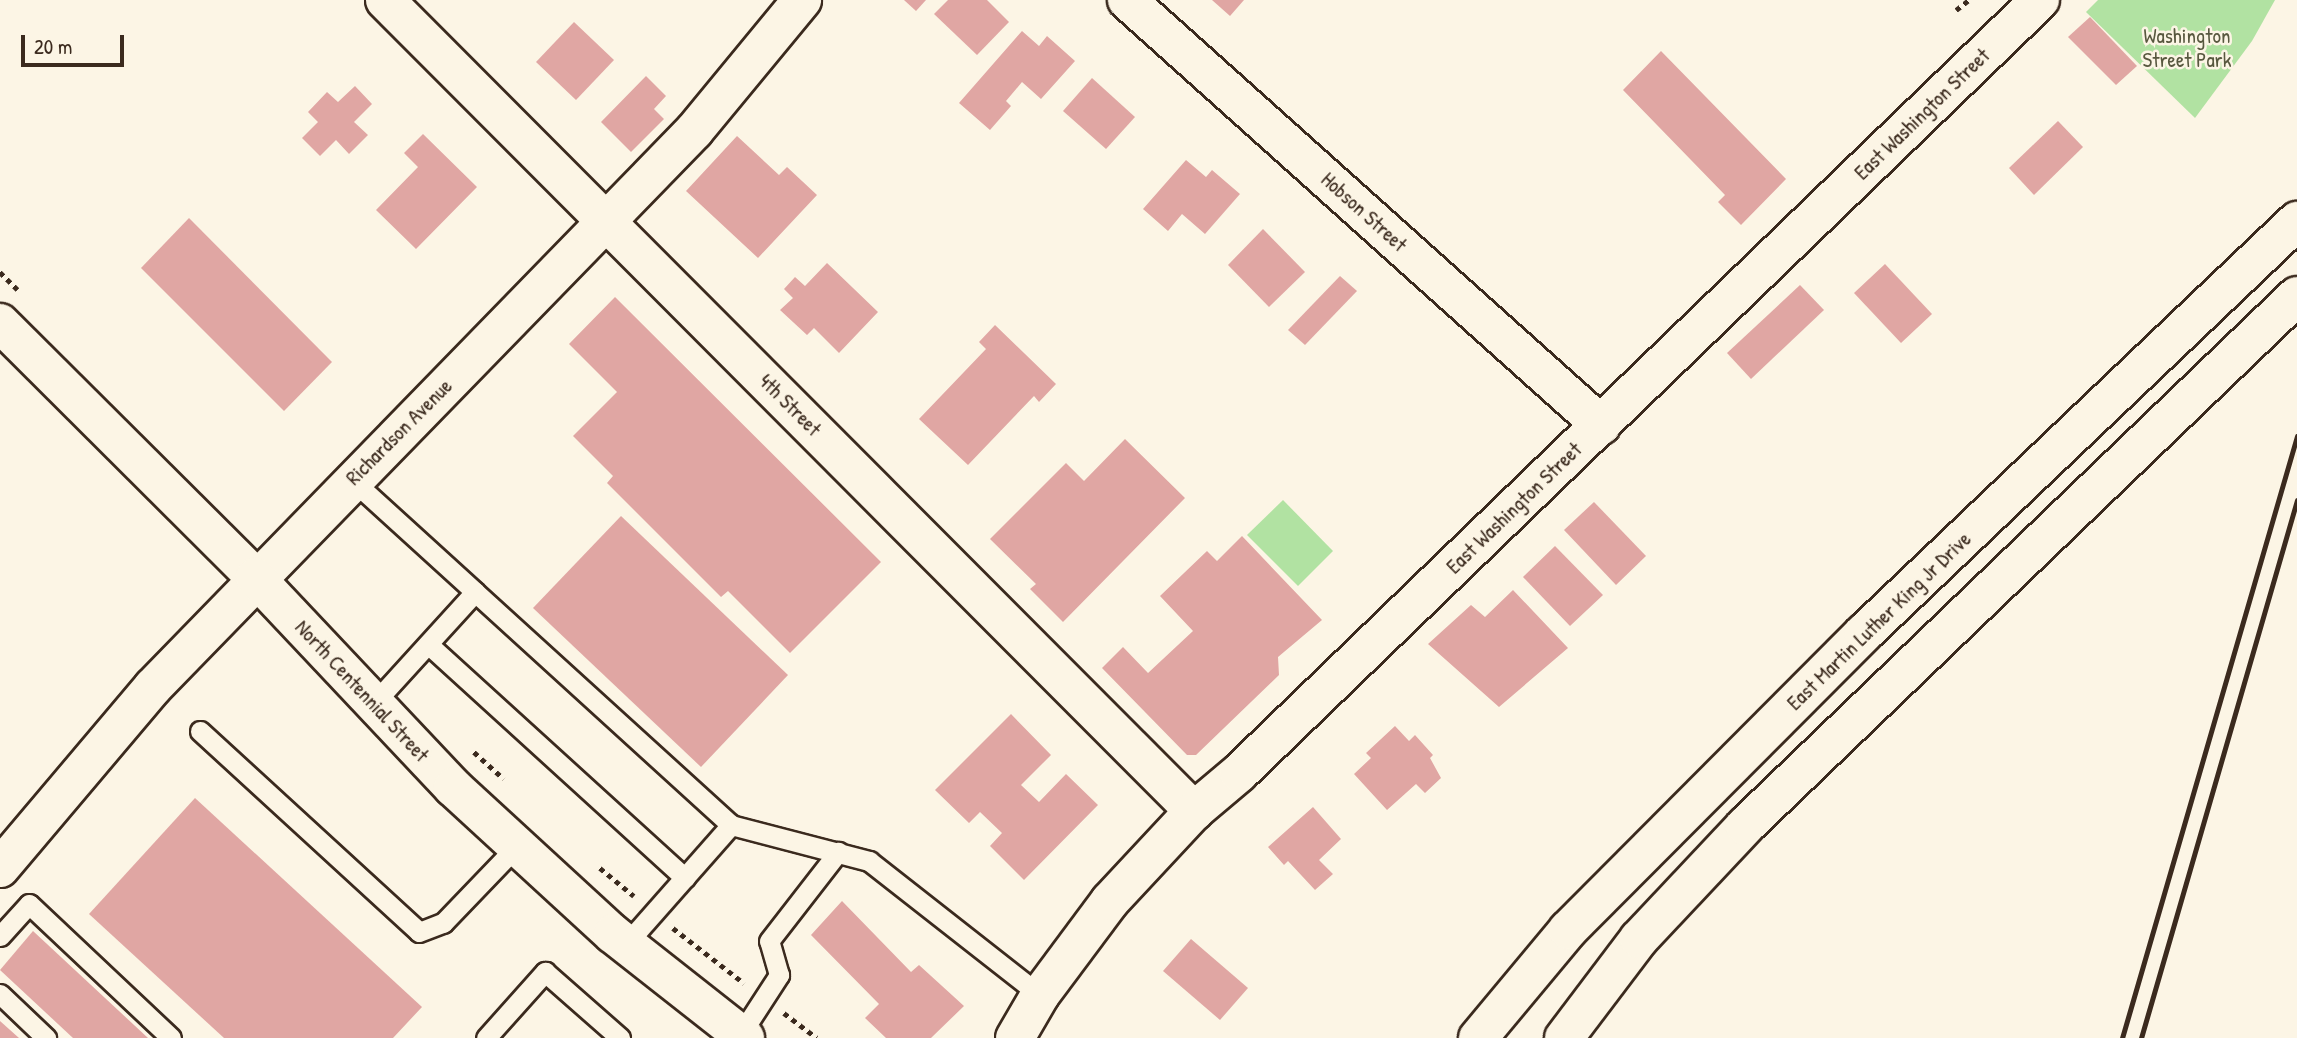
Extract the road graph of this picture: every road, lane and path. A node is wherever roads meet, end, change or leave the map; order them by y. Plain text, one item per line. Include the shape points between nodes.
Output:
1 (385, 0) edge
2 (802, 0) edge
3 (1126, 0) edge
4 (1969, 0) edge
5 (2040, 0) edge
6 (1956, 10) dead end
7 (608, 221) junction
8 (2297, 221) edge
9 (2297, 296) edge
10 (0, 323) edge
11 (1601, 425) junction
12 (351, 479) junction
13 (255, 577) junction
14 (475, 592) junction
15 (429, 645) junction
16 (373, 704) junction
17 (200, 731) dead end
18 (1194, 811) junction
19 (731, 825) junction
20 (516, 847) junction
21 (838, 852) junction
22 (0, 868) edge
23 (685, 878) junction
24 (0, 936) edge
25 (626, 944) junction
26 (0, 994) edge
27 (1040, 995) junction
28 (743, 1036) edge
29 (46, 1038) edge
30 (171, 1038) edge
31 (486, 1038) edge
32 (620, 1038) edge
33 (1014, 1038) edge
34 (1478, 1038) edge
35 (1564, 1038) edge

1 - 7 street, 4th Street
2 - 7 street, Richardson Avenue via 694,131
3 - 11 street, Hobson Street
4 - 6 path
5 - 11 street, East Washington Street
7 - 12 street, Richardson Avenue
7 - 18 street, 4th Street
8 - 34 street, East Martin Luther King Jr Drive via 1864,633 1568,930
9 - 35 street via 1745,826 1639,939
10 - 13 street, North Centennial Street
11 - 18 street, East Washington Street
12 - 13 street, Richardson Avenue
12 - 14 lane
13 - 16 street, North Centennial Street
13 - 22 street, Richardson Avenue via 153,687
14 - 15 lane
14 - 19 lane
15 - 16 lane
15 - 23 lane
16 - 20 street, North Centennial Street
17 - 20 lane via 419,932 443,923
18 - 27 street, East Washington Street via 1110,901
19 - 21 lane
19 - 23 lane
20 - 25 street, North Centennial Street
21 - 27 lane via 869,861
21 - 28 lane via 769,940 779,975
23 - 25 lane
24 - 30 lane via 29,904
25 - 28 street, North Centennial Street
26 - 29 lane
27 - 33 street, East Washington Street
31 - 32 lane via 545,972

